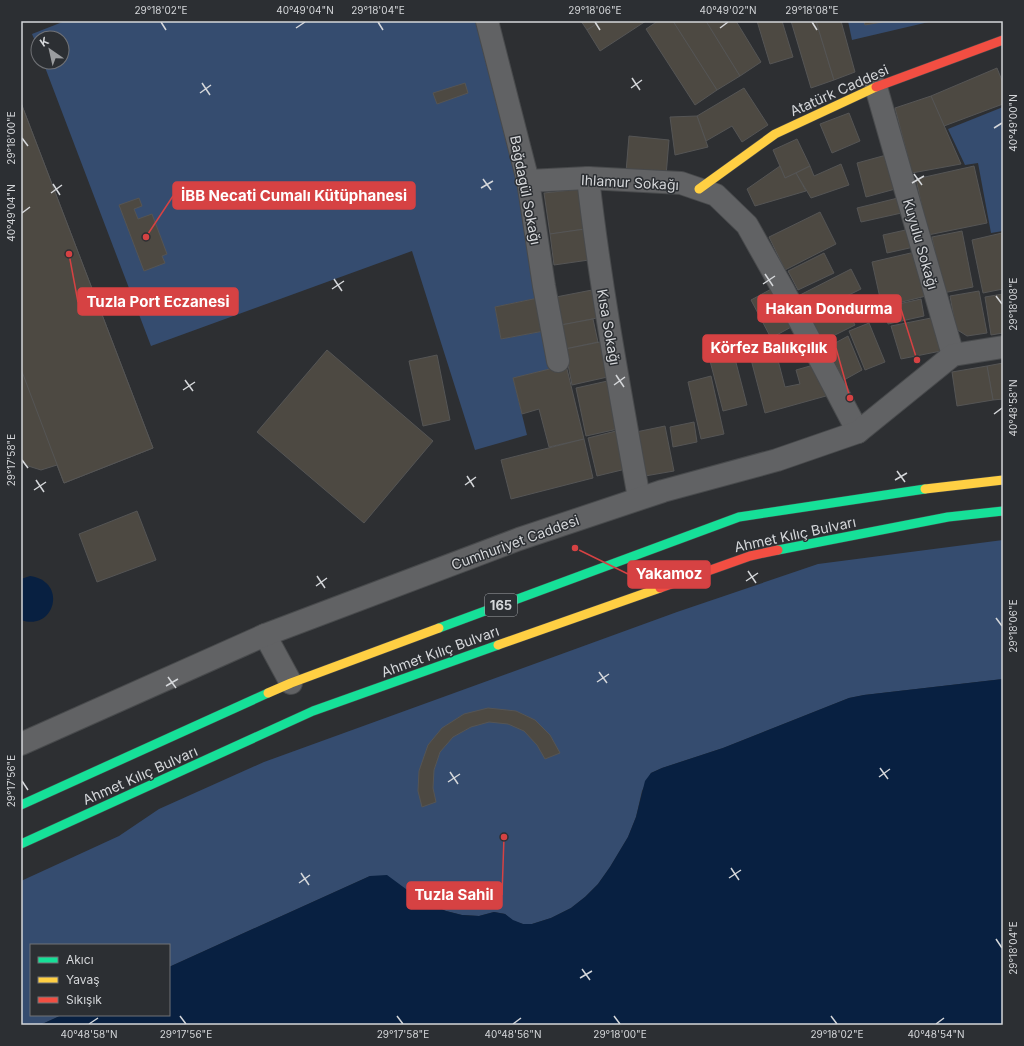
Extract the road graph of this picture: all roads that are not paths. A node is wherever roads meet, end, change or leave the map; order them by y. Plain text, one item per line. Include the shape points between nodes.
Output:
1 (487, 21) edge
2 (1003, 40) edge
3 (876, 87) junction
4 (588, 178) junction
5 (528, 181) junction
6 (699, 189) junction
7 (1003, 347) edge
8 (953, 355) junction
9 (558, 361) dead end
10 (858, 432) junction
11 (1003, 480) edge
12 (639, 498) junction
13 (1003, 511) edge
14 (265, 635) junction
15 (290, 683) junction
16 (21, 744) edge
17 (21, 805) edge
18 (21, 844) edge

1 - 5 street, Bağdagül Sokağı
2 - 3 main road, Atatürk Caddesi
3 - 6 main road, Atatürk Caddesi via 775,134
3 - 8 street, Kuyulu Sokağı
4 - 5 street, Ihlamur Sokağı
4 - 6 street, Ihlamur Sokağı via 681,183
4 - 12 street, Kısa Sokağı via 595,244
5 - 9 street, Bağdagül Sokağı
6 - 10 street, Ihlamur Sokağı via 716,195 747,225
7 - 8 street, Cumhuriyet Caddesi
8 - 10 street, Cumhuriyet Caddesi
10 - 12 street, Cumhuriyet Caddesi via 777,460
11 - 15 main road, Ahmet Kılıç Bulvarı / 165 via 739,517
12 - 14 street, Cumhuriyet Caddesi via 515,540
13 - 18 main road, Ahmet Kılıç Bulvarı via 948,517 750,556 313,712
14 - 15 street
14 - 16 street, Cumhuriyet Caddesi
15 - 17 main road, Ahmet Kılıç Bulvarı / 165

